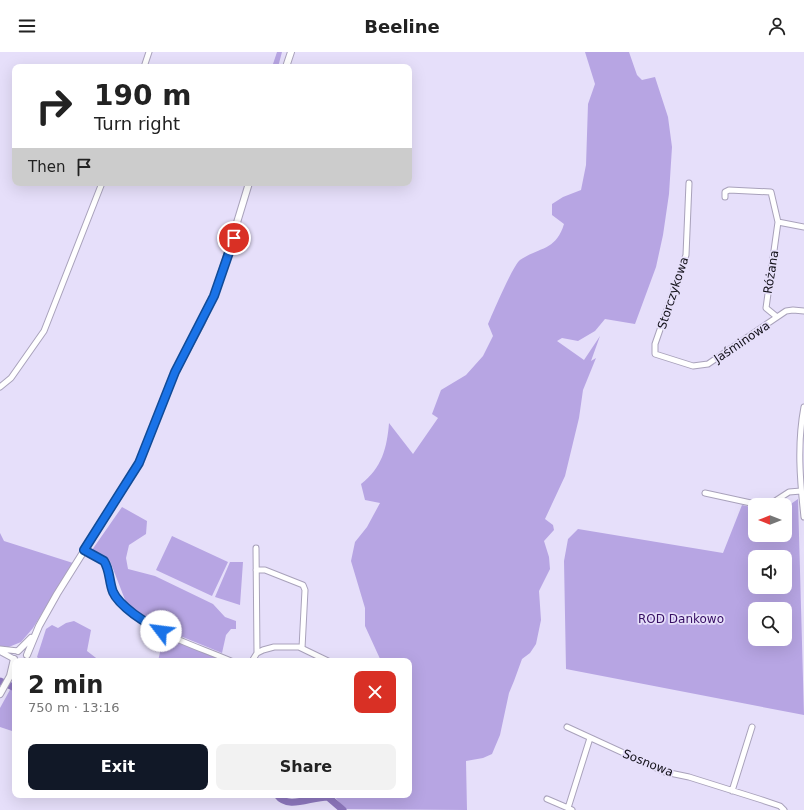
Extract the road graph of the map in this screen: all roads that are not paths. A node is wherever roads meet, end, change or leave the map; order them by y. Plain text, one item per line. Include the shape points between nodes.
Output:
1 (149, 52) edge
2 (291, 52) edge
3 (145, 64) edge
4 (287, 64) edge
5 (689, 183) dead end
6 (101, 186) edge
7 (248, 186) edge
8 (725, 197) dead end
9 (778, 222) junction
10 (804, 227) edge
11 (804, 312) edge
12 (778, 317) junction
13 (655, 354) joint
14 (0, 387) edge
15 (804, 407) edge
16 (801, 490) junction
17 (706, 492) dead end
18 (779, 498) edge
19 (748, 502) edge
20 (804, 517) edge
21 (256, 548) dead end
22 (84, 550) junction
23 (256, 570) junction
24 (39, 626) junction
25 (302, 648) junction
26 (0, 650) edge
27 (18, 651) junction
28 (258, 653) junction
29 (12, 658) edge
30 (15, 658) edge
31 (27, 658) edge
32 (224, 658) edge
33 (254, 658) edge
34 (322, 658) edge
35 (12, 670) edge
36 (12, 674) edge
37 (10, 676) junction
38 (1, 691) edge
39 (567, 727) dead end
40 (752, 727) dead end
41 (590, 738) junction
42 (732, 791) junction
43 (547, 799) dead end
44 (570, 809) edge
45 (784, 810) edge

1 - 3 street
2 - 4 main road
5 - 13 street, Storczykowa via 686,255 655,344
6 - 14 street via 44,331 11,378
7 - 22 main road via 216,291 175,372 147,448 133,476
8 - 9 street, Różana via 725,192 729,190 771,192
9 - 10 street
9 - 12 street, Różana via 766,303 766,308
11 - 12 street, Jaśminowa via 786,311
12 - 13 street, Jaśminowa via 708,364 693,366
15 - 16 street via 800,434
16 - 18 street
16 - 20 street
17 - 19 street
21 - 23 street
22 - 24 main road
22 - 32 street via 104,561 113,594 144,622
23 - 25 street via 265,570 303,585 305,590
23 - 28 street
24 - 27 main road
24 - 31 main road
25 - 28 street via 274,647
25 - 34 street
26 - 27 street
26 - 29 street
27 - 30 main road
27 - 31 main road via 24,651
28 - 33 street
35 - 37 main road
36 - 37 main road
37 - 38 main road
39 - 41 street, Sosnowa
40 - 42 street
41 - 42 street, Sosnowa via 665,772 695,778
41 - 44 street
42 - 45 street, Sosnowa via 780,806
43 - 44 street

